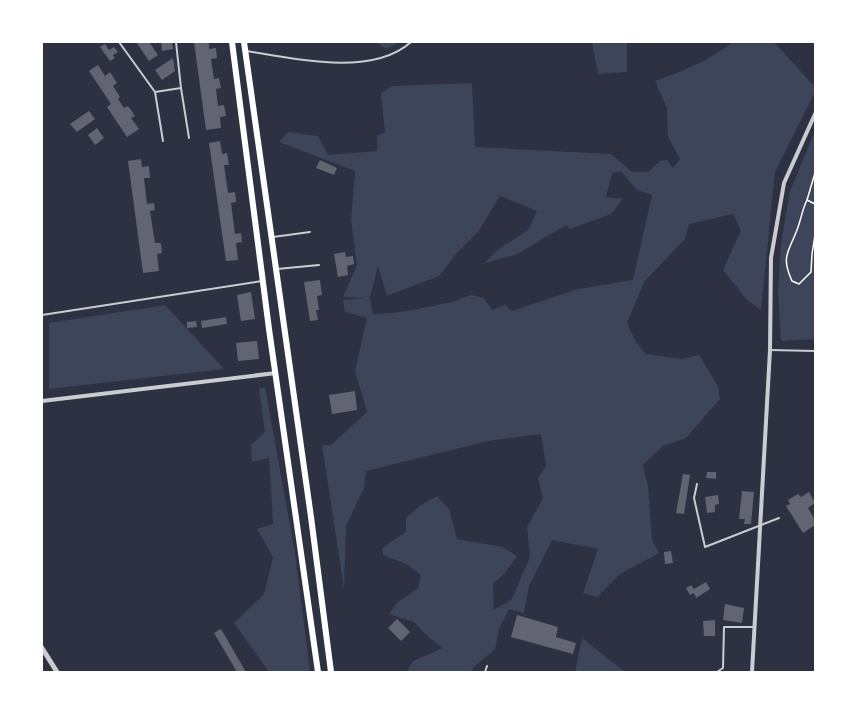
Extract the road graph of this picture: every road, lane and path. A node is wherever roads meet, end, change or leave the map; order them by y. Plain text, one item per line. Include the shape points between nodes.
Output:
1 (119, 42) edge
2 (176, 42) edge
3 (232, 42) edge
4 (244, 42) edge
5 (411, 42) edge
6 (246, 51) junction
7 (181, 88) junction
8 (155, 92) junction
9 (815, 114) edge
10 (189, 138) dead end
11 (163, 141) dead end
12 (815, 173) edge
13 (806, 200) junction
14 (815, 204) edge
15 (310, 232) dead end
16 (815, 235) edge
17 (272, 238) junction
18 (319, 265) dead end
19 (276, 269) junction
20 (263, 281) junction
21 (42, 315) edge
22 (770, 350) junction
23 (815, 351) edge
24 (276, 373) junction
25 (42, 401) edge
26 (697, 484) dead end
27 (779, 518) dead end
28 (760, 526) junction
29 (754, 627) junction
30 (42, 648) edge
31 (487, 666) dead end
32 (57, 672) edge
33 (318, 672) edge
34 (330, 672) edge
35 (485, 672) edge
36 (717, 672) edge
37 (752, 672) edge

1 - 8 lane
2 - 7 lane
3 - 20 main road
4 - 6 main road
5 - 6 lane via 405,48 388,55 362,62 328,63
6 - 17 main road
7 - 8 lane
7 - 10 lane
8 - 11 lane
9 - 22 street via 784,183 771,258
12 - 13 path
13 - 14 path
13 - 16 path via 787,253 787,269 792,282 799,284 811,272
15 - 17 lane
17 - 19 main road
18 - 19 lane
19 - 34 main road
20 - 21 lane
20 - 24 main road
22 - 23 lane
22 - 28 street
24 - 25 street
24 - 33 main road
26 - 28 lane via 694,498 705,547
27 - 28 lane
28 - 29 street
29 - 36 lane via 724,627 723,668
29 - 37 street
30 - 32 street
31 - 35 lane

